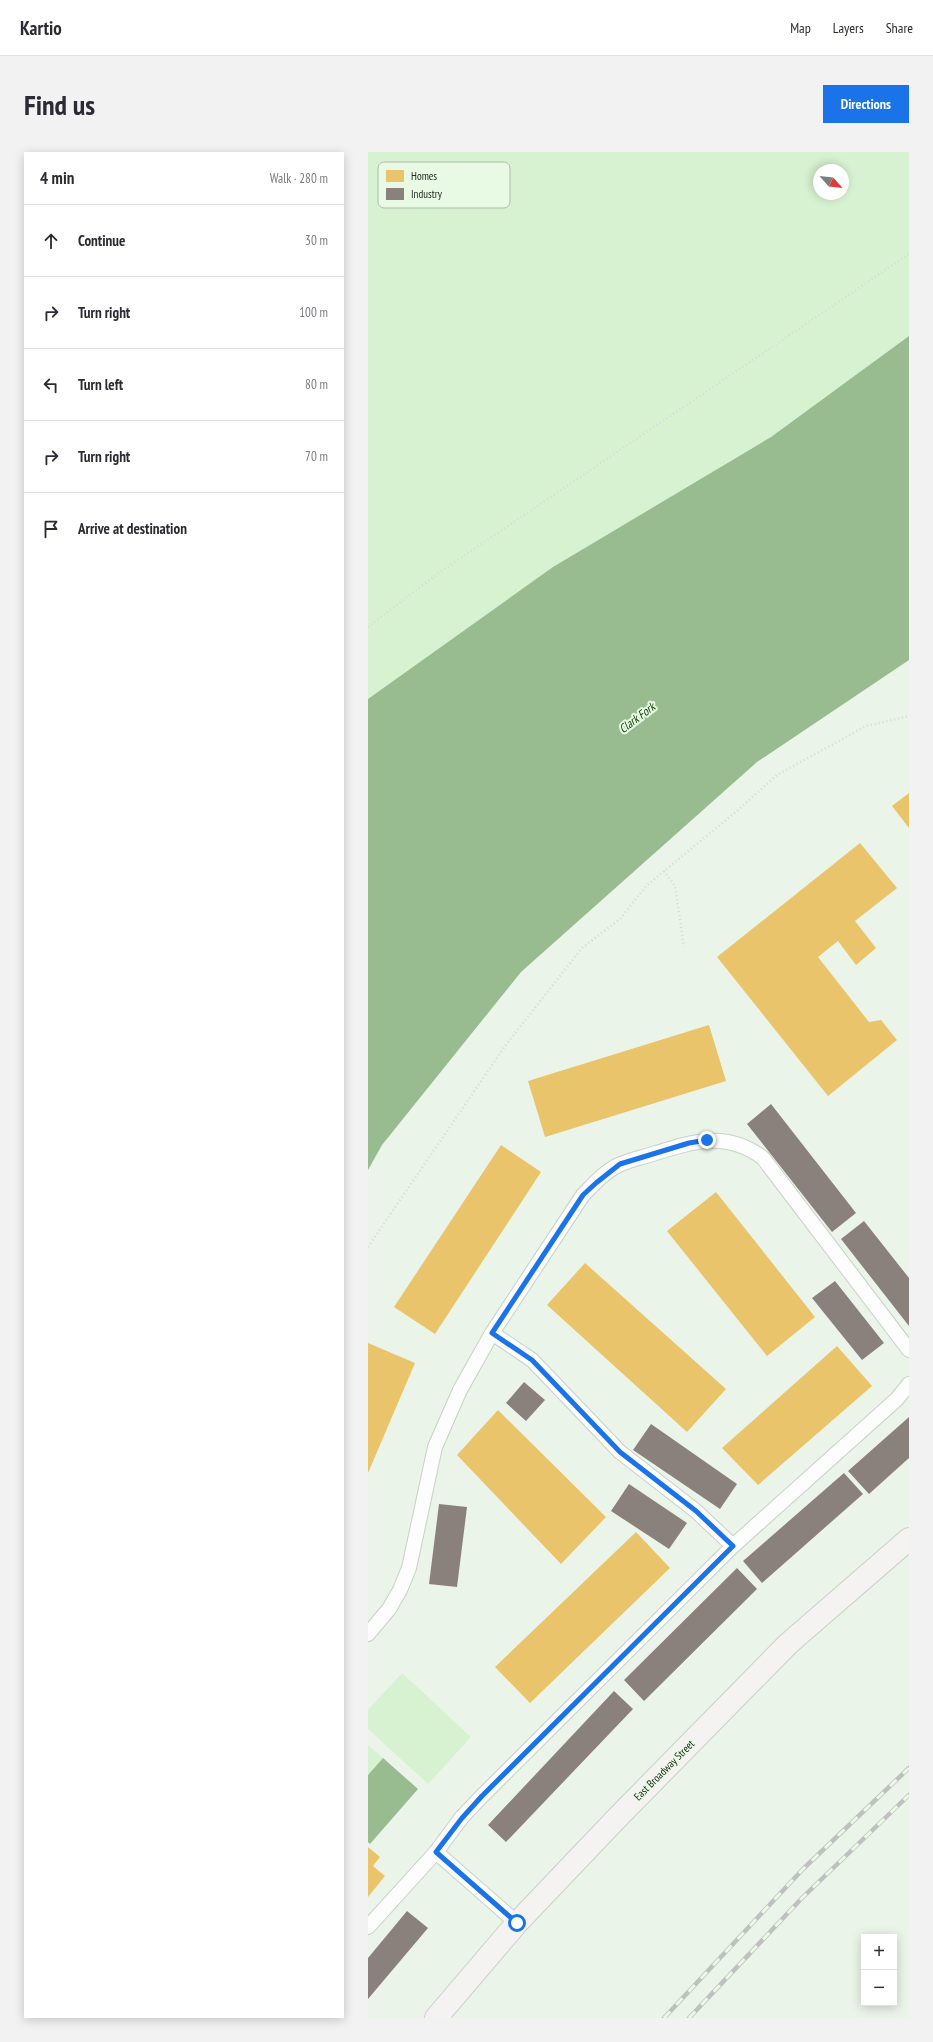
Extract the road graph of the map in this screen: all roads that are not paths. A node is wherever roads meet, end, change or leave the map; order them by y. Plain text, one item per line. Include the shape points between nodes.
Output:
1 (492, 1333) junction
2 (909, 1350) edge
3 (909, 1384) edge
4 (909, 1539) edge
5 (733, 1546) junction
6 (368, 1634) edge
7 (436, 1852) junction
8 (517, 1923) junction
9 (368, 1927) edge
10 (436, 2018) edge

1 - 2 lane via 583,1195 596,1183 620,1164 707,1140 738,1145 763,1158
1 - 5 lane via 532,1360 620,1452 696,1511
1 - 6 lane via 460,1390 435,1447 409,1568 400,1590 389,1609
3 - 5 lane via 897,1399
4 - 8 main road, East Broadway Street via 788,1644
5 - 7 lane via 482,1796
7 - 8 lane
7 - 9 lane
8 - 10 main road, East Broadway Street

